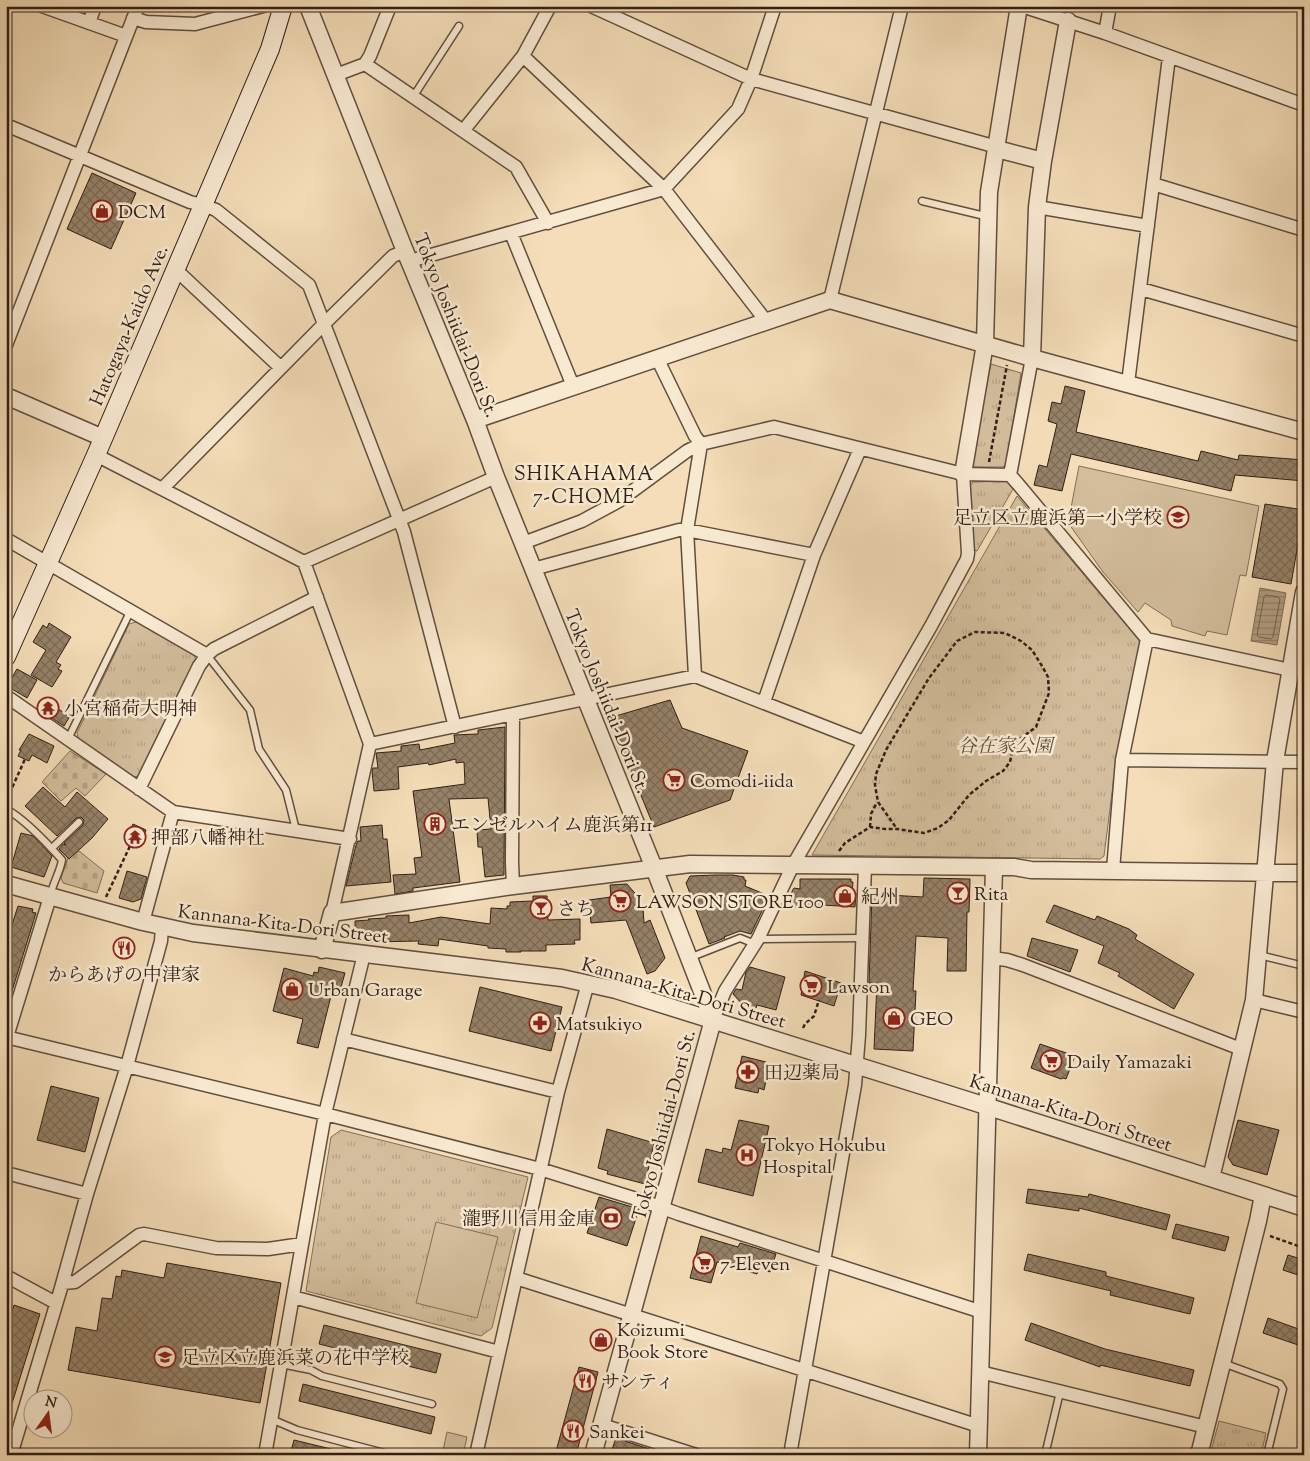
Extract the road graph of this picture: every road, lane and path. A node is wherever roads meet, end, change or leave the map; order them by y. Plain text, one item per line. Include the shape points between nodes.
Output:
1 (42, 6) edge
2 (95, 6) edge
3 (263, 6) edge
4 (283, 6) edge
5 (308, 6) edge
6 (390, 6) edge
7 (550, 6) edge
8 (591, 6) edge
9 (775, 6) edge
10 (902, 6) edge
11 (1021, 6) edge
12 (1110, 6) edge
13 (135, 12) edge
14 (1068, 21) junction
15 (89, 23) junction
16 (459, 26) dead end
17 (1105, 34) junction
18 (126, 36) junction
19 (523, 56) junction
20 (1169, 57) junction
21 (365, 64) junction
22 (336, 75) junction
23 (751, 79) junction
24 (413, 97) junction
25 (1304, 105) edge
26 (876, 114) junction
27 (6, 125) edge
28 (463, 131) junction
29 (997, 148) junction
30 (80, 156) junction
31 (1043, 161) junction
32 (1153, 184) junction
33 (664, 189) junction
34 (922, 202) dead end
35 (203, 205) junction
36 (1037, 207) junction
37 (989, 218) junction
38 (548, 223) junction
39 (1148, 226) junction
40 (1304, 230) edge
41 (512, 233) junction
42 (408, 256) junction
43 (175, 269) junction
44 (1141, 289) junction
45 (830, 300) junction
46 (766, 321) junction
47 (324, 324) junction
48 (1304, 336) edge
49 (985, 344) junction
50 (6, 345) edge
51 (657, 358) junction
52 (1032, 358) junction
53 (1008, 361) dead end
54 (281, 368) junction
55 (1128, 383) junction
56 (572, 386) junction
57 (6, 396) edge
58 (475, 420) junction
59 (1304, 432) edge
60 (103, 438) junction
61 (701, 444) junction
62 (860, 448) junction
63 (96, 455) junction
64 (989, 462) dead end
65 (963, 474) junction
66 (1010, 475) junction
67 (496, 478) junction
68 (162, 488) junction
69 (399, 520) junction
70 (687, 530) junction
71 (6, 539) edge
72 (522, 543) junction
73 (814, 555) junction
74 (48, 562) junction
75 (304, 562) junction
76 (533, 569) junction
77 (1304, 592) edge
78 (317, 597) junction
79 (131, 610) junction
80 (1302, 613) edge
81 (1147, 639) junction
82 (8, 648) edge
83 (207, 655) junction
84 (1290, 670) junction
85 (695, 676) junction
86 (6, 696) edge
87 (586, 699) junction
88 (764, 702) junction
89 (513, 715) junction
90 (455, 727) junction
91 (68, 739) junction
92 (864, 742) junction
93 (370, 744) junction
94 (24, 759) dead end
95 (1122, 760) junction
96 (1275, 761) junction
97 (1304, 762) edge
98 (139, 789) junction
99 (6, 802) edge
100 (878, 802) junction
101 (6, 809) edge
102 (174, 812) junction
103 (79, 822) dead end
104 (870, 827) junction
105 (897, 828) junction
106 (296, 830) junction
107 (350, 839) junction
108 (130, 846) dead end
109 (52, 848) junction
110 (839, 850) dead end
111 (792, 865) junction
112 (866, 866) junction
113 (994, 867) junction
114 (654, 868) junction
115 (1113, 870) junction
116 (1265, 872) junction
117 (1304, 873) edge
118 (6, 884) edge
119 (513, 886) junction
120 (50, 896) junction
121 (105, 898) dead end
122 (332, 913) junction
123 (143, 922) junction
124 (162, 927) junction
125 (862, 938) junction
126 (756, 941) junction
127 (322, 950) junction
128 (364, 954) junction
129 (1258, 955) junction
130 (689, 958) junction
131 (992, 958) junction
132 (1304, 966) edge
133 (588, 983) junction
134 (818, 1000) dead end
135 (1254, 1000) junction
136 (1304, 1012) edge
137 (713, 1020) junction
138 (804, 1028) dead end
139 (7, 1038) edge
140 (343, 1039) junction
141 (1241, 1049) junction
142 (857, 1065) junction
143 (127, 1066) junction
144 (558, 1092) junction
145 (988, 1106) junction
146 (325, 1114) junction
147 (540, 1169) junction
148 (6, 1173) edge
149 (1211, 1178) junction
150 (87, 1194) junction
151 (1263, 1195) junction
152 (662, 1208) junction
153 (1304, 1208) edge
154 (1265, 1235) dead end
155 (302, 1244) junction
156 (1304, 1248) edge
157 (825, 1261) junction
158 (6, 1276) edge
159 (516, 1278) junction
160 (63, 1283) junction
161 (293, 1297) junction
162 (56, 1303) junction
163 (982, 1312) junction
164 (632, 1315) junction
165 (498, 1352) junction
166 (1221, 1363) junction
167 (281, 1364) junction
168 (805, 1370) junction
169 (980, 1372) junction
170 (1060, 1392) junction
171 (432, 1404) dead end
172 (271, 1419) junction
173 (602, 1425) junction
174 (979, 1426) junction
175 (1206, 1427) junction
176 (11, 1435) edge
177 (11, 1455) edge
178 (265, 1455) edge
179 (392, 1455) edge
180 (476, 1455) edge
181 (593, 1455) edge
182 (696, 1455) edge
183 (790, 1455) edge
184 (978, 1455) edge
185 (1045, 1455) edge
186 (1199, 1455) edge
187 (1266, 1455) edge

1 - 15 street
2 - 15 street
3 - 13 street via 195,24 146,22
4 - 35 main road, Hatogaya-Kaido Ave. via 270,49
5 - 22 street, Tokyo Joshiidai-Dori St.
6 - 21 street
7 - 19 street
8 - 23 street
9 - 23 street
10 - 26 street
11 - 14 street
11 - 29 street
12 - 17 street
13 - 18 street
14 - 17 street
14 - 31 street
15 - 18 street
16 - 24 lane
17 - 20 street
18 - 30 street
19 - 28 street
19 - 33 street
20 - 25 street
20 - 32 street
21 - 22 street
21 - 24 street
22 - 42 street, Tokyo Joshiidai-Dori St.
23 - 26 street
23 - 33 street via 738,109
24 - 28 street
26 - 29 street
26 - 45 street
27 - 30 street
28 - 38 street via 516,167
29 - 31 street
29 - 37 street via 989,192
30 - 35 street
30 - 50 street
31 - 36 street
32 - 39 street
32 - 40 street
33 - 38 street
33 - 46 street
34 - 37 lane
35 - 43 main road, Hatogaya-Kaido Ave.
35 - 47 street via 216,210 309,285
36 - 39 street
36 - 52 street
37 - 49 street
38 - 41 street
39 - 44 street
41 - 42 street
41 - 56 street
42 - 47 street via 393,256
42 - 58 street, Tokyo Joshiidai-Dori St.
43 - 54 street
43 - 60 main road, Hatogaya-Kaido Ave.
44 - 48 street
44 - 55 street
45 - 46 street
45 - 49 street
46 - 51 street
47 - 54 street
47 - 69 street
49 - 52 street
49 - 65 street
51 - 56 street
51 - 61 street
52 - 55 street
52 - 66 street
53 - 64 path
54 - 68 street
55 - 59 street
56 - 58 street
57 - 60 street
58 - 67 street, Tokyo Joshiidai-Dori St.
60 - 63 main road, Hatogaya-Kaido Ave.
61 - 62 street via 774,427
61 - 70 street
61 - 72 street via 688,450 620,501 582,521
62 - 65 street
62 - 73 street
63 - 68 street
63 - 74 main road, Hatogaya-Kaido Ave.
65 - 66 street
65 - 92 street via 967,559
66 - 81 street
67 - 69 street
67 - 72 street, Tokyo Joshiidai-Dori St.
68 - 75 street
69 - 75 street
69 - 90 street
70 - 73 street
70 - 76 street
70 - 85 street
71 - 74 street
72 - 76 street, Tokyo Joshiidai-Dori St.
73 - 88 street
74 - 79 street
74 - 82 main road, Hatogaya-Kaido Ave.
75 - 78 street
76 - 87 street, Tokyo Joshiidai-Dori St.
77 - 80 street
78 - 83 street
78 - 93 street
79 - 83 street
79 - 91 lane
80 - 84 street
81 - 84 street
81 - 95 street
83 - 98 street
83 - 106 lane via 250,710 259,749 286,790
84 - 96 street
85 - 87 street
85 - 88 street
86 - 91 street
87 - 89 street
87 - 114 street, Tokyo Joshiidai-Dori St.
88 - 92 street
89 - 90 street
89 - 119 street
90 - 93 street
91 - 98 street
92 - 111 street
93 - 107 street
94 - 99 path
95 - 96 street
95 - 115 street
96 - 97 street
96 - 116 street
98 - 102 street
100 - 104 path via 871,814
100 - 105 path
100 - 105 path via 876,774 886,750 929,678 958,641 975,632 1005,633 1032,650 1048,677 1049,693 1036,726 1016,742 1010,762 1003,771 969,795 949,820 938,828 924,833
101 - 109 lane via 16,814
102 - 106 street
102 - 123 street
103 - 109 lane
104 - 105 path
104 - 110 path
106 - 107 street
107 - 122 street
108 - 121 path
109 - 120 lane via 62,860
111 - 112 street
111 - 114 street via 690,864
111 - 126 street
112 - 113 street
112 - 125 street
113 - 115 street
113 - 131 street
114 - 119 street
114 - 130 street, Tokyo Joshiidai-Dori St.
115 - 116 street
116 - 117 street
116 - 129 street
118 - 120 street, Kannana-Kita-Dori Street
119 - 122 street
120 - 123 street, Kannana-Kita-Dori Street
120 - 139 street
122 - 127 street
123 - 124 street, Kannana-Kita-Dori Street
124 - 127 street, Kannana-Kita-Dori Street
124 - 143 street
125 - 126 lane
125 - 142 street
126 - 130 lane via 740,938
126 - 137 street via 725,991
127 - 128 street, Kannana-Kita-Dori Street
128 - 133 street, Kannana-Kita-Dori Street
128 - 140 street
129 - 132 lane
129 - 135 street
130 - 137 street, Tokyo Joshiidai-Dori St.
131 - 141 street via 1023,964
131 - 145 street
133 - 137 street, Kannana-Kita-Dori Street
133 - 144 street
134 - 138 path via 814,1016
135 - 136 street
135 - 141 street
137 - 142 street, Kannana-Kita-Dori Street
137 - 152 street, Tokyo Joshiidai-Dori St.
139 - 143 street
140 - 144 street
140 - 146 street
141 - 149 street
142 - 145 street, Kannana-Kita-Dori Street
142 - 157 street
143 - 146 street
143 - 150 street
144 - 147 street
145 - 149 street, Kannana-Kita-Dori Street
145 - 163 street
146 - 147 street
146 - 155 street
147 - 152 street
147 - 159 street
148 - 150 street
149 - 151 street, Kannana-Kita-Dori Street
150 - 160 street
151 - 153 street, Kannana-Kita-Dori Street
151 - 166 street
152 - 157 street
152 - 164 street, Tokyo Joshiidai-Dori St.
154 - 156 path
155 - 160 street via 268,1249 216,1248 144,1234 75,1282
155 - 161 street
157 - 163 street
157 - 168 street
158 - 162 street
159 - 164 street
159 - 165 street
160 - 162 street
161 - 165 street
161 - 167 street
162 - 176 street
163 - 169 street
164 - 168 street
164 - 173 street, Tokyo Joshiidai-Dori St.
165 - 180 street
166 - 175 street
166 - 187 lane via 1280,1384 1283,1389
167 - 171 lane
167 - 172 street
168 - 174 street
168 - 183 street
169 - 170 street
169 - 174 street
170 - 175 street
170 - 185 lane
172 - 178 street
172 - 179 lane via 297,1430
173 - 181 street, Tokyo Joshiidai-Dori St.
173 - 182 street
174 - 184 street
175 - 186 street
176 - 177 street

